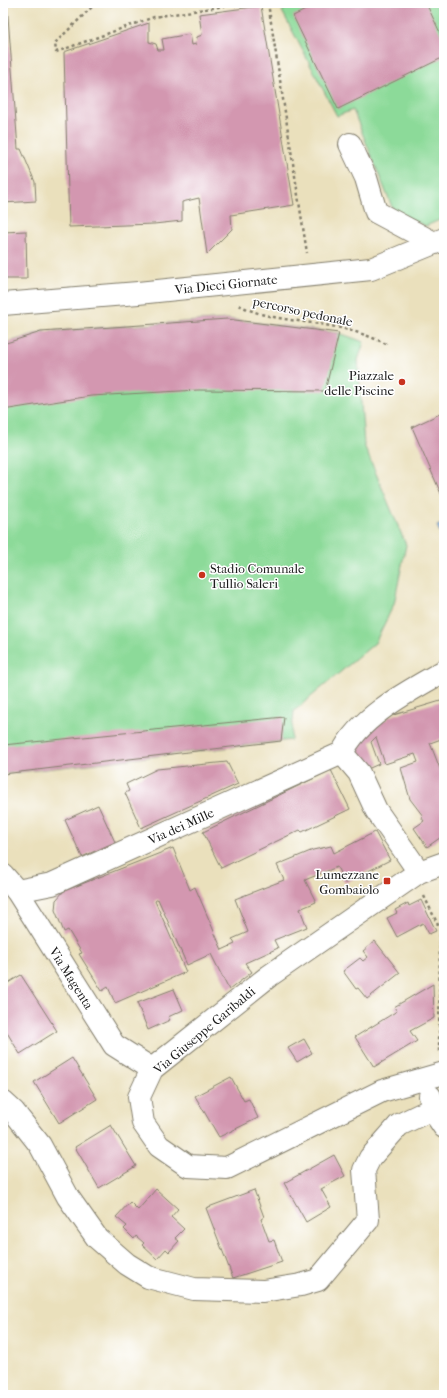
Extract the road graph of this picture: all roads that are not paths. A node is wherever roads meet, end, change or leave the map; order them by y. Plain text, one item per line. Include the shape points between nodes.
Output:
1 (350, 144) dead end
2 (439, 241) edge
3 (3, 304) edge
4 (444, 671) edge
5 (342, 752) junction
6 (444, 863) edge
7 (415, 875) junction
8 (7, 880) edge
9 (152, 1069) junction
10 (437, 1075) edge
11 (3, 1102) edge
12 (438, 1118) edge

1 - 2 street via 366,178 376,212
2 - 3 street, Via Dieci Giornate via 371,269
4 - 5 street via 390,702 348,740
5 - 7 street via 359,773 376,810
5 - 8 street, Via dei Mille via 52,884
6 - 7 street, Via Giuseppe Garibaldi
7 - 9 street, Via Giuseppe Garibaldi via 269,976
8 - 9 street, Via Magenta via 114,1045
9 - 10 street, Via Giuseppe Garibaldi via 139,1097 143,1123 159,1146 188,1166 227,1168 382,1091
10 - 12 street
11 - 12 street via 40,1145 68,1197 97,1238 127,1264 148,1277 194,1289 263,1290 318,1280 368,1220 364,1170 370,1158 399,1125

